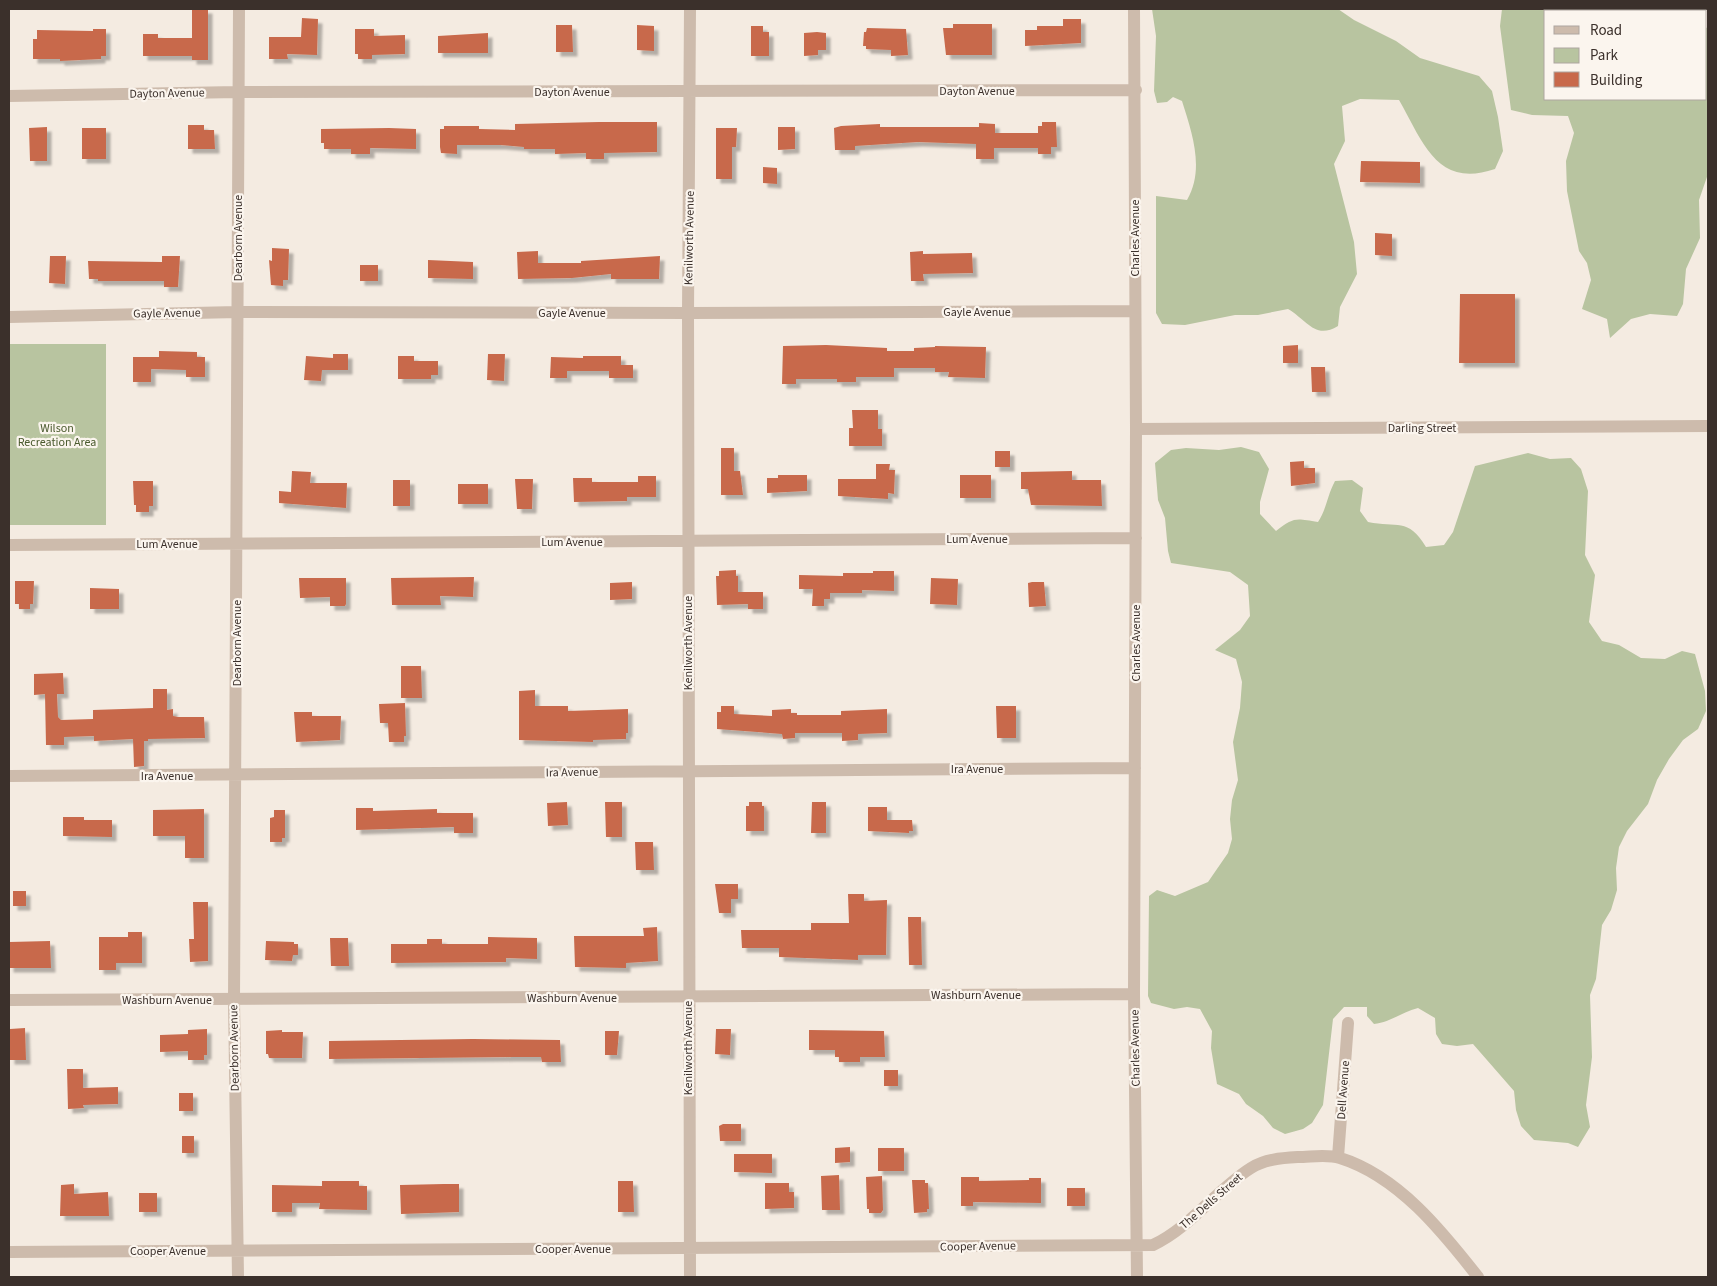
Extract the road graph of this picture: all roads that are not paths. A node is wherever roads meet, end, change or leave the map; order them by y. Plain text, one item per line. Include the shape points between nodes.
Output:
1 (239, 9) edge
2 (690, 9) edge
3 (1134, 9) edge
4 (1136, 90) junction
5 (238, 92) junction
6 (690, 92) junction
7 (9, 96) edge
8 (1135, 311) junction
9 (238, 312) junction
10 (688, 314) junction
11 (9, 317) edge
12 (1708, 426) edge
13 (1136, 430) junction
14 (1136, 538) junction
15 (688, 542) junction
16 (238, 543) junction
17 (9, 545) edge
18 (1136, 768) junction
19 (688, 771) junction
20 (9, 776) edge
21 (236, 776) junction
22 (1134, 994) junction
23 (688, 997) junction
24 (9, 1000) edge
25 (234, 1000) junction
26 (1348, 1023) dead end
27 (1338, 1157) junction
28 (1137, 1244) junction
29 (689, 1249) junction
30 (238, 1250) junction
31 (9, 1252) edge
32 (238, 1277) edge
33 (690, 1277) edge
34 (1137, 1277) edge
35 (1478, 1277) edge

1 - 5 street, Dearborn Avenue
2 - 6 street, Kenilworth Avenue
3 - 4 street, Charles Avenue
4 - 6 street, Dayton Avenue
4 - 8 street, Charles Avenue
5 - 6 street, Dayton Avenue
5 - 7 street, Dayton Avenue
5 - 9 street, Dearborn Avenue
6 - 10 street, Kenilworth Avenue
8 - 10 street, Gayle Avenue
8 - 13 street, Charles Avenue
9 - 10 street, Gayle Avenue
9 - 11 street, Gayle Avenue
9 - 16 street, Dearborn Avenue
10 - 15 street, Kenilworth Avenue
12 - 13 street, Darling Street
13 - 14 street, Charles Avenue
14 - 15 street, Lum Avenue
14 - 18 street, Charles Avenue
15 - 16 street, Lum Avenue
15 - 19 street, Kenilworth Avenue
16 - 17 street, Lum Avenue
16 - 21 street, Dearborn Avenue
18 - 19 street, Ira Avenue
18 - 22 street, Charles Avenue
19 - 21 street, Ira Avenue
19 - 23 street, Kenilworth Avenue
20 - 21 street, Ira Avenue
21 - 25 street, Dearborn Avenue
22 - 23 street, Washburn Avenue
22 - 28 street, Charles Avenue
23 - 25 street, Washburn Avenue
23 - 29 street, Kenilworth Avenue
24 - 25 street, Washburn Avenue
25 - 30 street, Dearborn Avenue
26 - 27 street, Dell Avenue
27 - 28 street, The Dells Street via 1266,1160 1232,1180 1170,1237 1153,1244
27 - 35 street, The Dells Street via 1372,1171 1418,1208
28 - 29 street, Cooper Avenue
28 - 34 street, Charles Avenue
29 - 30 street, Cooper Avenue
29 - 33 street, Kenilworth Avenue
30 - 31 street, Cooper Avenue
30 - 32 street, Dearborn Avenue

